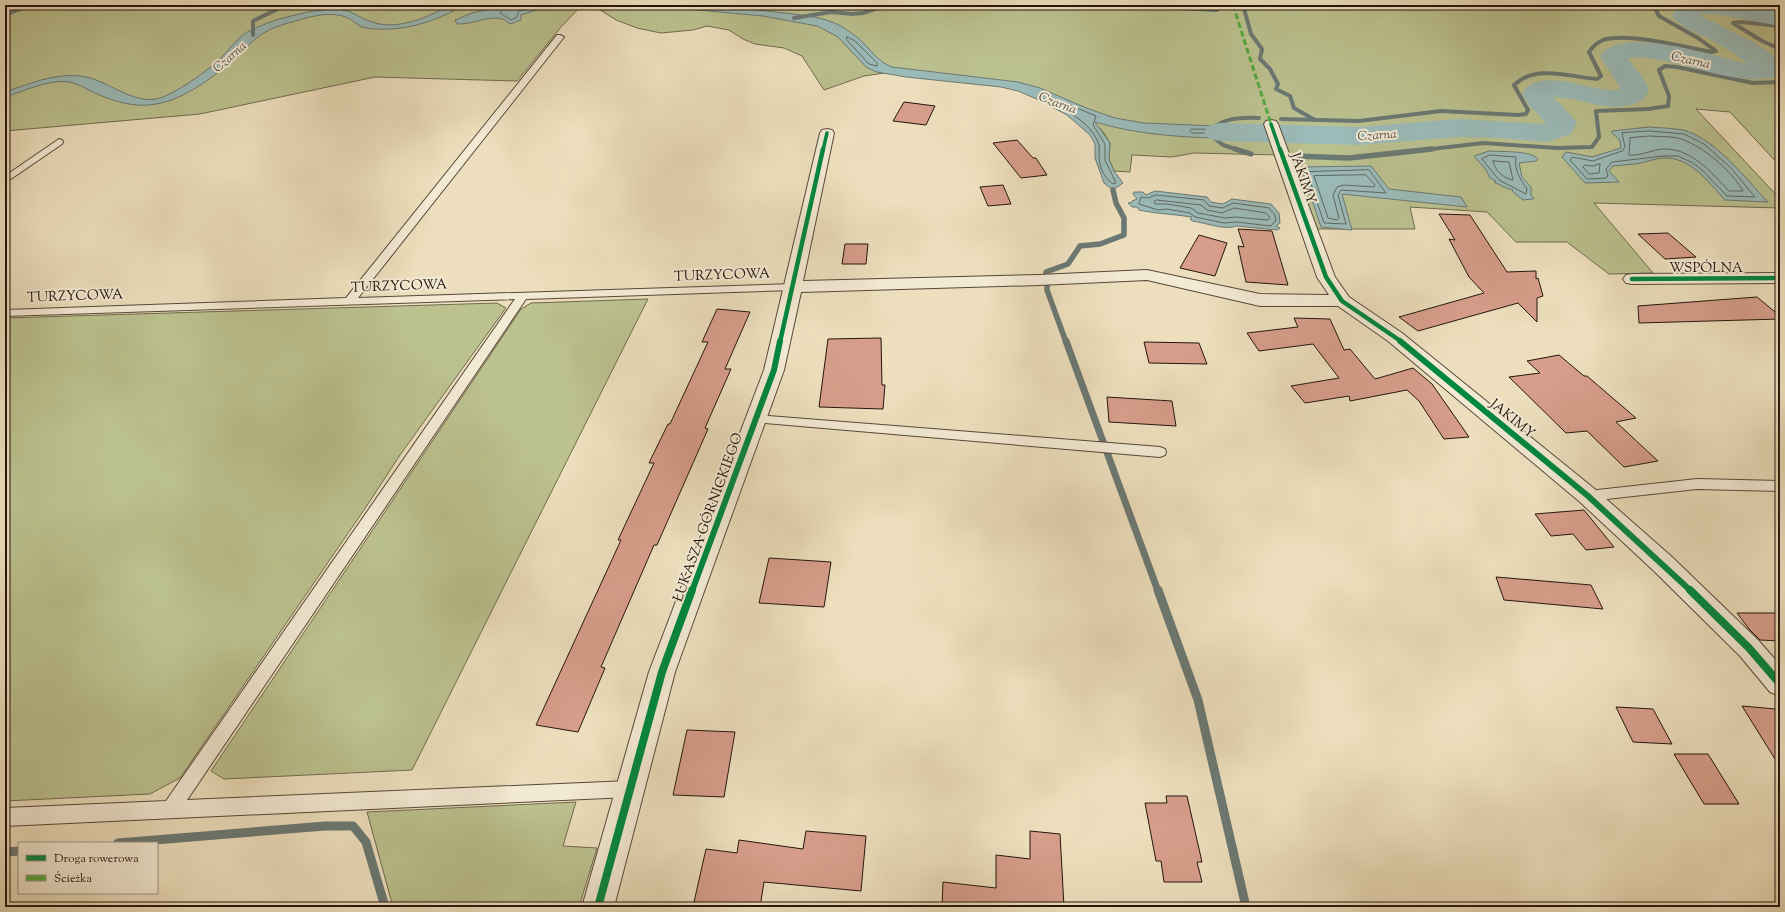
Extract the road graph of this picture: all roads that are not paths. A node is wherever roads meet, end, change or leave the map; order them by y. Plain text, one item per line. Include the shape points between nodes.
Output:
1 (560, 37) dead end
2 (1271, 124) dead end
3 (827, 133) dead end
4 (59, 142) dead end
5 (5, 180) edge
6 (1780, 278) edge
7 (1632, 279) dead end
8 (793, 287) junction
9 (523, 296) junction
10 (350, 301) junction
11 (1342, 301) junction
12 (5, 313) edge
13 (756, 420) junction
14 (1160, 452) dead end
15 (1780, 486) edge
16 (1588, 496) junction
17 (1780, 684) edge
18 (629, 789) junction
19 (171, 809) junction
20 (5, 817) edge
21 (598, 907) edge

1 - 10 lane
2 - 11 street, JAKIMY via 1326,277
3 - 8 street, ŁUKASZA GÓRNICKIEGO
4 - 5 lane
6 - 7 street, WSPÓLNA
8 - 9 lane, TURZYCOWA
8 - 11 street via 1147,275 1260,300
8 - 13 street, ŁUKASZA GÓRNICKIEGO via 774,370
9 - 10 lane, TURZYCOWA
9 - 19 lane
10 - 12 lane, TURZYCOWA
11 - 16 street, JAKIMY via 1395,337
13 - 14 lane
13 - 18 street, ŁUKASZA GÓRNICKIEGO via 662,672
15 - 16 lane via 1697,484
16 - 17 street, JAKIMY via 1663,564 1749,648
18 - 19 lane
18 - 21 street, ŁUKASZA GÓRNICKIEGO
19 - 20 lane

